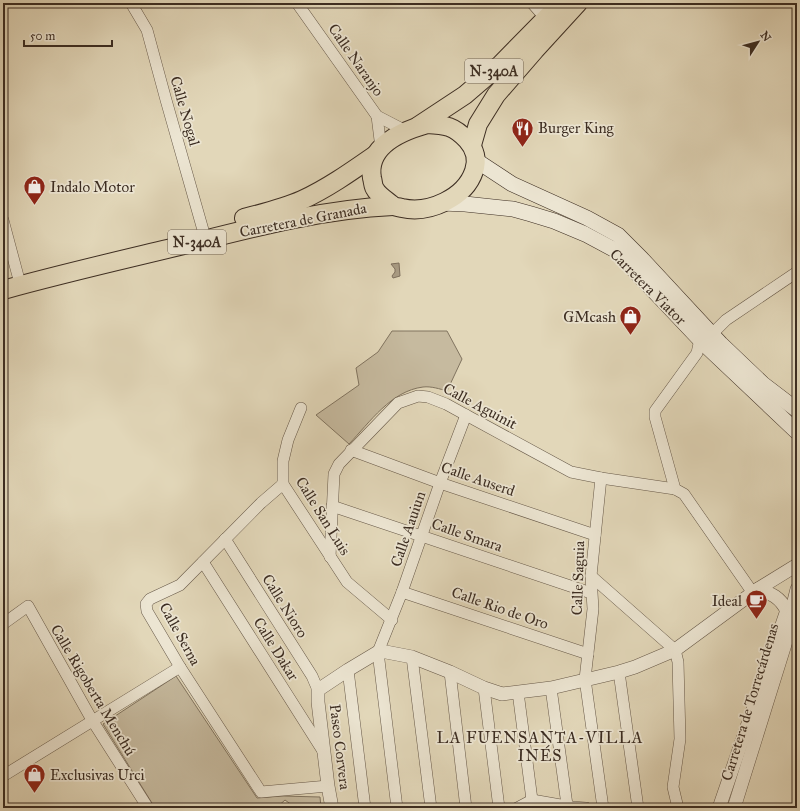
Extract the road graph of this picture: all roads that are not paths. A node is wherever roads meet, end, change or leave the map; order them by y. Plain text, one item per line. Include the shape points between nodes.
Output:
1 (131, 3) edge
2 (297, 3) edge
3 (532, 3) edge
4 (561, 3) edge
5 (578, 3) edge
6 (546, 19) junction
7 (377, 116) junction
8 (411, 129) junction
9 (378, 151) junction
10 (474, 153) junction
11 (441, 203) junction
12 (393, 206) junction
13 (3, 220) edge
14 (203, 230) junction
15 (797, 272) edge
16 (10, 278) edge
17 (3, 290) edge
18 (706, 337) junction
19 (301, 408) dead end
20 (797, 410) edge
21 (466, 416) junction
22 (797, 432) edge
23 (351, 450) junction
24 (601, 478) junction
25 (440, 483) junction
26 (283, 484) junction
27 (675, 489) junction
28 (332, 506) junction
29 (595, 535) junction
30 (422, 536) junction
31 (226, 539) junction
32 (330, 558) junction
33 (203, 562) junction
34 (797, 565) edge
35 (591, 576) junction
36 (797, 589) edge
37 (756, 591) junction
38 (402, 592) junction
39 (592, 593) junction
40 (793, 606) edge
41 (392, 620) junction
42 (3, 624) edge
43 (675, 650) junction
44 (378, 652) junction
45 (588, 654) junction
46 (412, 657) junction
47 (180, 667) junction
48 (348, 670) junction
49 (450, 672) junction
50 (619, 672) junction
51 (585, 679) junction
52 (484, 688) junction
53 (551, 688) junction
54 (318, 690) junction
55 (518, 692) junction
56 (92, 720) junction
57 (324, 752) junction
58 (3, 776) edge
59 (727, 785) junction
60 (328, 786) junction
61 (740, 788) junction
62 (532, 800) junction
63 (567, 805) junction
64 (148, 808) edge
65 (332, 808) edge
66 (365, 808) edge
67 (396, 808) edge
68 (431, 808) edge
69 (466, 808) edge
70 (499, 808) edge
71 (517, 808) edge
72 (586, 808) edge
73 (603, 808) edge
74 (638, 808) edge
75 (678, 808) edge
76 (719, 808) edge
77 (734, 808) edge

1 - 14 street, Calle Nogal via 147,30
2 - 7 street, Calle Naranjo
3 - 6 street
4 - 6 highway, N-340A
5 - 10 highway, N-340A via 496,95 478,124
6 - 8 highway, N-340A via 472,90
7 - 8 street, Calle Naranjo
7 - 9 street, Calle Naranjo
8 - 9 highway, N-340A via 387,142
8 - 10 highway, N-340A via 427,124 446,125 462,134
9 - 12 highway via 371,171 375,189
9 - 14 highway, Carretera de Granada / N-340A via 302,200
10 - 11 highway, N-340A via 469,183 456,195
10 - 18 main road, Carretera Viator via 512,184 618,235 642,259
11 - 12 highway, N-340A via 410,210
11 - 18 main road, Carretera Viator via 513,209 554,221 585,234 615,250
12 - 17 highway, Carretera de Granada / N-340A via 360,208 294,219
13 - 16 street
14 - 16 highway, Carretera de Granada / N-340A
15 - 18 street via 726,320
18 - 20 main road, Carretera Viator
18 - 22 main road, Carretera Viator
18 - 27 street via 655,411
19 - 26 street, Calle San Luis via 288,440 283,461
21 - 23 street, Calle Aguinit via 428,397 407,398 398,403
21 - 24 street, Calle Aguinit via 571,472
21 - 25 street, Calle Aauiun
23 - 25 street, Calle Auserd
23 - 28 street, Calle Aguinit via 334,474
24 - 27 street, Calle Aguinit
24 - 29 street, Calle Saguia
25 - 29 street, Calle Auserd
25 - 30 street, Calle Aauiun
26 - 31 street, Calle Serna
26 - 32 street, Calle San Luis
27 - 37 street via 684,494
28 - 30 street, Calle Smara
28 - 32 street, Calle Aguinit
29 - 35 street, Calle Saguia
30 - 38 street, Calle Aauiun
30 - 39 street, Calle Smara
31 - 33 street, Calle Serna
31 - 54 street, Calle Nioro via 312,676
32 - 41 street, Calle San Luis via 347,582
33 - 47 street, Calle Serna via 180,585 150,599 146,604 147,611
33 - 57 street, Calle Dakar
34 - 37 street
35 - 39 street, Calle Saguia
35 - 43 street
36 - 40 street, Carretera de Torrecárdenas
37 - 40 street via 773,594
37 - 43 street
38 - 41 street, Calle Aauiun
38 - 45 street, Calle Rio de Oro
39 - 45 street, Calle Saguia via 593,609
40 - 59 street via 785,614
40 - 61 street, Carretera de Torrecárdenas via 792,622
41 - 44 street, Calle Aauiun
42 - 56 street, Calle Rigoberta Menchú via 28,606
43 - 50 street
43 - 75 street via 678,662 680,739 673,787
44 - 46 street
44 - 48 street
44 - 67 street
45 - 51 street, Calle Saguia
46 - 49 street
46 - 68 street
47 - 56 street
47 - 60 street, Calle Serna via 261,792
48 - 54 street
48 - 66 street
49 - 52 street
49 - 69 street
50 - 51 street
50 - 74 street
51 - 53 street
51 - 73 street, Calle Saguia
52 - 55 street via 502,694
52 - 70 street
53 - 55 street
53 - 63 street
54 - 57 street, Paseo Corvera
55 - 62 street
56 - 58 street
56 - 64 street, Calle Rigoberta Menchú
57 - 60 street, Paseo Corvera
59 - 61 street
59 - 76 street
60 - 65 street, Paseo Corvera
61 - 77 street, Carretera de Torrecárdenas
62 - 63 street
62 - 71 street
63 - 72 street

